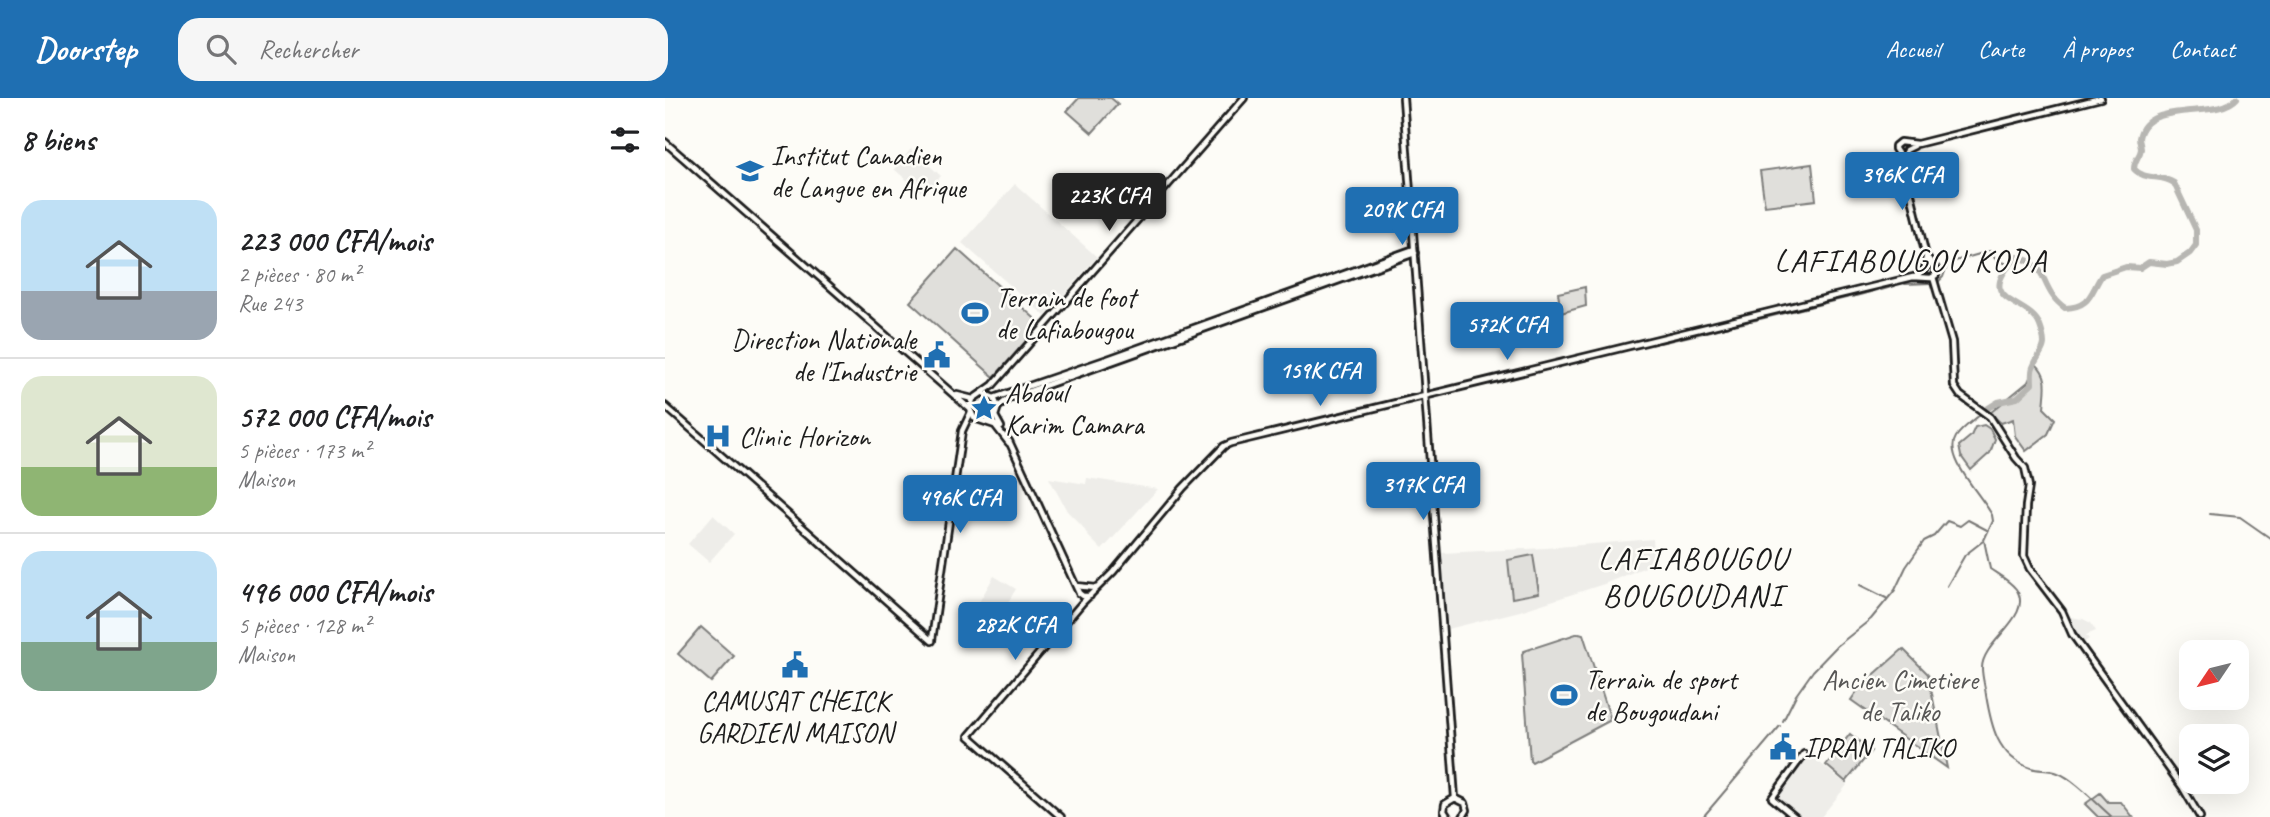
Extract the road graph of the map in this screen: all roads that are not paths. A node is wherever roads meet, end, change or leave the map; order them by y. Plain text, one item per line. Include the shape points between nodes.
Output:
1 (1244, 98) edge
2 (1403, 98) edge
3 (2101, 98) edge
4 (665, 142) edge
5 (1905, 149) junction
6 (1896, 151) junction
7 (1903, 161) junction
8 (1415, 251) junction
9 (1926, 256) junction
10 (1934, 266) junction
11 (1925, 269) junction
12 (1913, 277) junction
13 (1931, 277) junction
14 (993, 385) junction
15 (953, 393) junction
16 (983, 394) junction
17 (1426, 395) junction
18 (994, 398) junction
19 (973, 399) junction
20 (665, 406) edge
21 (998, 407) junction
22 (970, 411) junction
23 (995, 416) junction
24 (974, 418) junction
25 (968, 419) junction
26 (986, 421) junction
27 (1010, 443) junction
28 (1097, 588) junction
29 (1082, 590) junction
30 (1092, 595) junction
31 (1082, 603) junction
32 (1804, 754) dead end
33 (1455, 798) junction
34 (1061, 817) edge
35 (1448, 817) edge
36 (1463, 817) edge
37 (1795, 817) edge
38 (2200, 817) edge

1 - 14 street
2 - 8 street
3 - 5 street
4 - 15 street
5 - 6 street via 1899,154
5 - 6 street via 1898,143
5 - 7 street
6 - 7 street
7 - 9 street
8 - 17 street
8 - 18 street
8 - 21 street via 1008,399
9 - 10 street
9 - 11 street
10 - 11 street
10 - 13 street via 1937,271
11 - 12 street
11 - 13 street
12 - 13 street
12 - 17 street
13 - 38 street via 1952,342 1954,386 1990,416 2025,468 2029,486 2023,551 2029,569
14 - 16 street
14 - 18 street
15 - 19 street
15 - 22 street
16 - 18 street
16 - 19 street
17 - 28 street via 1224,446
17 - 33 street
18 - 21 street
19 - 22 street
20 - 25 street via 932,641 962,431
21 - 23 street
22 - 24 street
22 - 25 street
23 - 26 street
23 - 27 street
24 - 25 street
24 - 26 street
26 - 27 street via 996,425
27 - 29 street via 1076,586
28 - 29 street
28 - 30 street
29 - 30 street via 1091,590
29 - 30 street via 1086,597
29 - 31 street
30 - 31 street
31 - 34 street via 969,736
32 - 37 street via 1772,798
33 - 35 street via 1445,804
33 - 36 street via 1467,806

